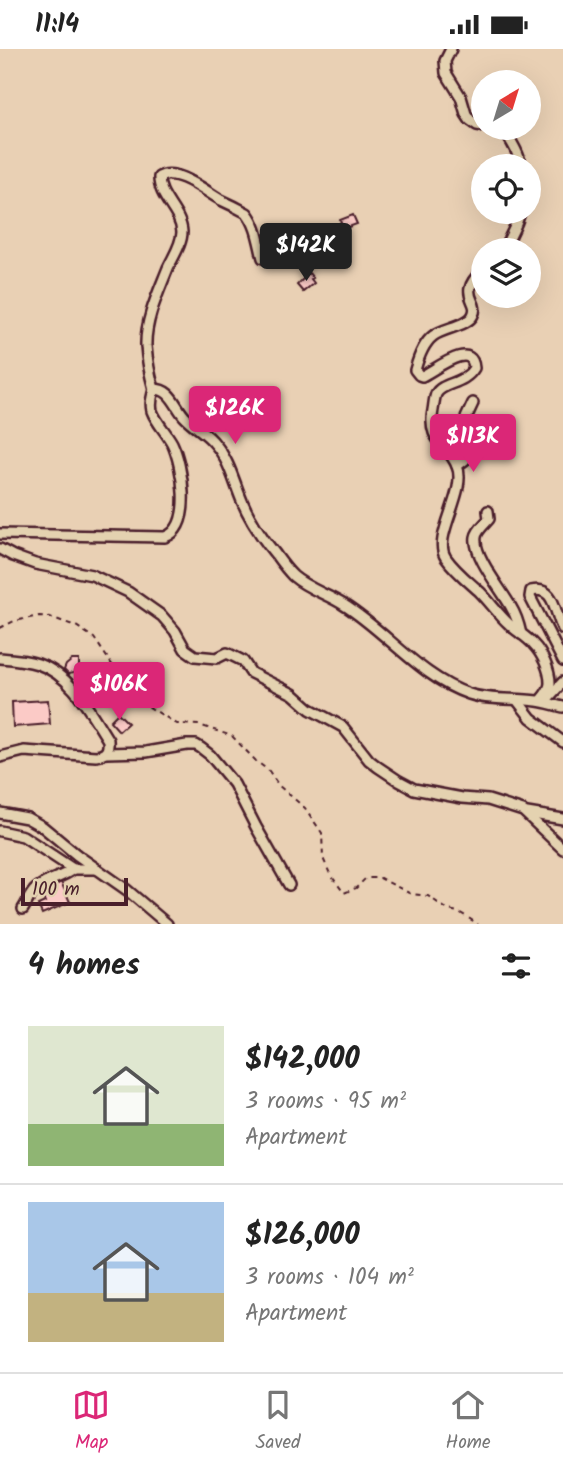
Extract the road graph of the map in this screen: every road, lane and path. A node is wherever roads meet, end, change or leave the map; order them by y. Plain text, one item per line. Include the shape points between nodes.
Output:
1 (451, 49) edge
2 (471, 121) edge
3 (263, 258) dead end
4 (474, 308) edge
5 (154, 389) junction
6 (473, 403) dead end
7 (457, 466) junction
8 (488, 511) dead end
9 (0, 534) edge
10 (0, 549) edge
11 (0, 628) edge
12 (563, 629) edge
13 (521, 634) junction
14 (0, 658) edge
15 (563, 661) edge
16 (563, 682) edge
17 (517, 700) junction
18 (542, 702) junction
19 (563, 707) edge
20 (563, 742) edge
21 (106, 753) junction
22 (0, 757) edge
23 (523, 811) junction
24 (0, 813) edge
25 (563, 819) edge
26 (0, 831) edge
27 (563, 849) edge
28 (73, 869) junction
29 (96, 869) junction
30 (289, 885) dead end
31 (23, 909) dead end
32 (167, 924) edge
33 (478, 924) edge

1 - 2 street via 446,73
3 - 5 street via 247,213 184,178 159,177 182,232 148,324 146,345
4 - 7 street via 468,320 431,337 415,370 422,376 462,356 473,361 469,375 437,392 431,419 434,435
5 - 9 street via 153,414 179,461 184,493 177,530 165,537
5 - 17 street via 168,393 183,415 216,444 251,519 293,575 343,604 454,689 473,696
6 - 7 street via 466,418 471,435 468,449
7 - 13 street via 454,502 441,550
8 - 13 street via 489,519 476,541 480,557 512,607
10 - 23 street via 35,563 92,575 128,592 169,622 189,652 213,659 227,653 243,660 251,673 343,727 369,760 414,789 488,800
11 - 33 path via 38,617 76,626 94,638 123,681 149,707 177,724 200,725 232,736 305,808 321,833 330,874 344,893 366,878 380,878 411,894 428,896
12 - 15 street via 551,598 542,591 531,591
13 - 18 street via 534,644 548,672 550,684
14 - 21 street via 37,664 66,682 108,740
16 - 18 street
17 - 18 street
17 - 20 street via 531,718
18 - 19 street
21 - 22 street via 24,751
21 - 30 street via 187,745 201,748 234,783
23 - 25 street
23 - 27 street
24 - 29 street via 27,817
26 - 28 street via 23,837
28 - 29 street
28 - 31 street via 33,891
29 - 32 street

